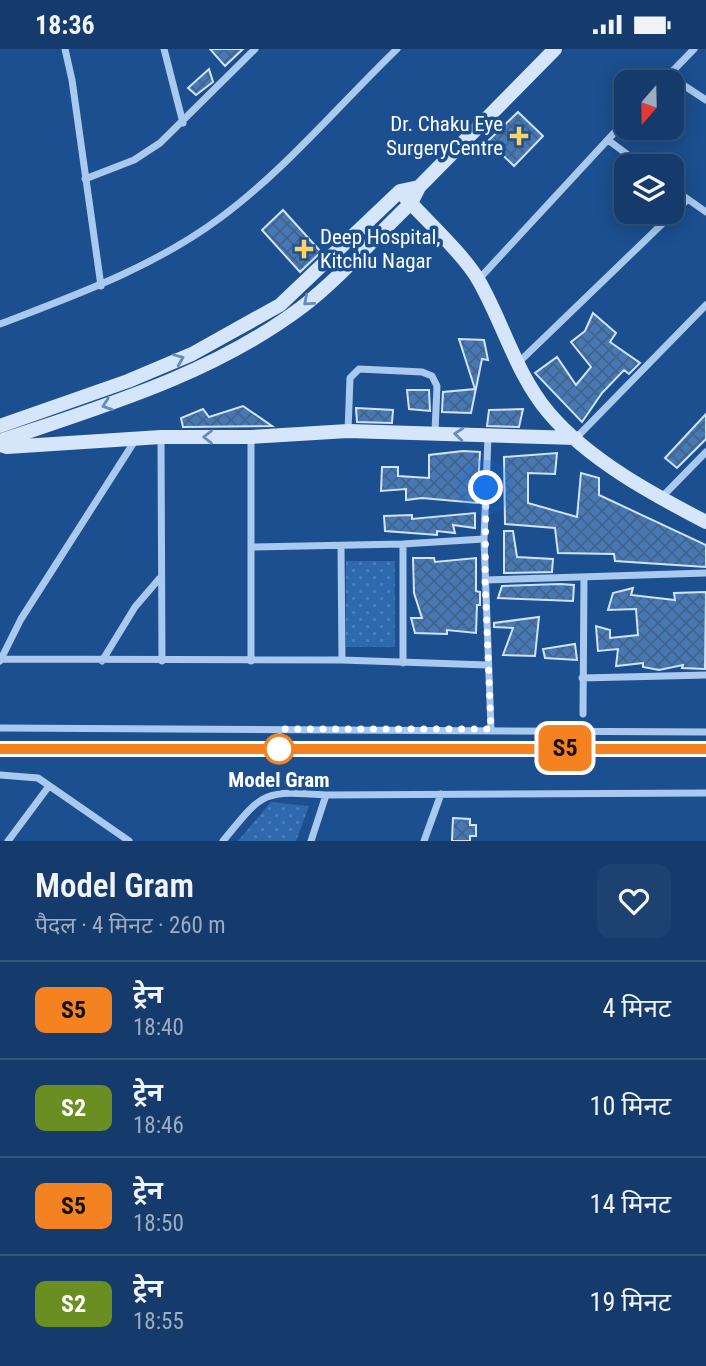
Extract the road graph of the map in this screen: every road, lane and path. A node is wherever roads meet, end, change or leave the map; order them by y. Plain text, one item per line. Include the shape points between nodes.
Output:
1 (65, 49) edge
2 (164, 49) edge
3 (256, 49) edge
4 (397, 49) edge
5 (555, 49) edge
6 (694, 49) edge
7 (673, 70) edge
8 (684, 86) edge
9 (706, 100) edge
10 (183, 123) junction
11 (614, 133) edge
12 (608, 140) junction
13 (627, 154) edge
14 (85, 179) junction
15 (419, 187) junction
16 (400, 191) junction
17 (684, 198) edge
18 (687, 200) junction
19 (411, 203) junction
20 (706, 212) edge
21 (478, 279) junction
22 (101, 286) junction
23 (706, 305) edge
24 (0, 324) edge
25 (517, 363) junction
26 (0, 426) edge
27 (348, 431) junction
28 (435, 432) junction
29 (161, 437) junction
30 (251, 437) junction
31 (488, 437) junction
32 (576, 438) junction
33 (136, 439) junction
34 (0, 443) edge
35 (706, 452) edge
36 (661, 498) junction
37 (706, 522) edge
38 (484, 539) junction
39 (403, 544) junction
40 (341, 546) junction
41 (251, 547) junction
42 (706, 573) edge
43 (584, 577) junction
44 (159, 579) junction
45 (485, 580) junction
46 (0, 660) edge
47 (342, 660) junction
48 (102, 661) junction
49 (162, 661) junction
50 (251, 661) junction
51 (403, 663) junction
52 (487, 665) junction
53 (706, 675) edge
54 (582, 678) junction
55 (583, 714) dead end
56 (0, 728) edge
57 (491, 729) junction
58 (706, 731) edge
59 (0, 775) edge
60 (49, 786) junction
61 (706, 793) edge
62 (326, 795) junction
63 (441, 795) junction
64 (8, 841) edge
65 (129, 841) edge
66 (223, 841) edge
67 (311, 841) edge
68 (424, 841) edge

1 - 14 street
2 - 10 street
3 - 10 street
4 - 22 street via 244,199 188,239
5 - 15 street
6 - 7 street
8 - 9 street
10 - 14 street via 134,160
11 - 12 street
12 - 13 street
12 - 21 street
14 - 22 street
15 - 16 street
15 - 19 street
16 - 19 street
26 -> 16 street via 192,354 280,305
17 - 18 street
18 - 20 street
18 - 25 street
19 - 21 street
19 -> 34 street via 303,306 214,362
21 - 25 street
22 - 24 street
23 - 32 street
25 - 32 street via 551,415
27 - 28 street
27 - 28 street via 350,378 359,369 432,376 437,386
27 - 30 street
31 -> 28 street
30 -> 29 street
29 - 33 street
29 - 44 street
30 - 41 street
31 - 32 street
31 - 38 street
32 - 36 street
33 - 34 street via 7,447
33 - 46 street via 21,618
35 - 36 street
36 - 37 street
38 - 39 street
38 - 45 street
39 - 40 street
39 - 51 street
40 - 41 street
40 - 47 street
41 - 50 street
42 - 43 street
43 - 45 street
43 - 54 street
44 - 48 street via 135,607
44 - 49 street
45 - 52 street
46 - 48 street
47 - 50 street
47 - 51 street
48 - 49 street
49 - 50 street
51 - 52 street
52 - 57 street
53 - 54 street
54 - 55 street
56 - 57 street
57 - 58 street
59 - 60 street via 38,778
60 - 64 street
60 - 65 street
61 - 63 street
62 - 63 street
62 - 66 street via 280,791 268,795 248,810
62 - 67 street
63 - 68 street

